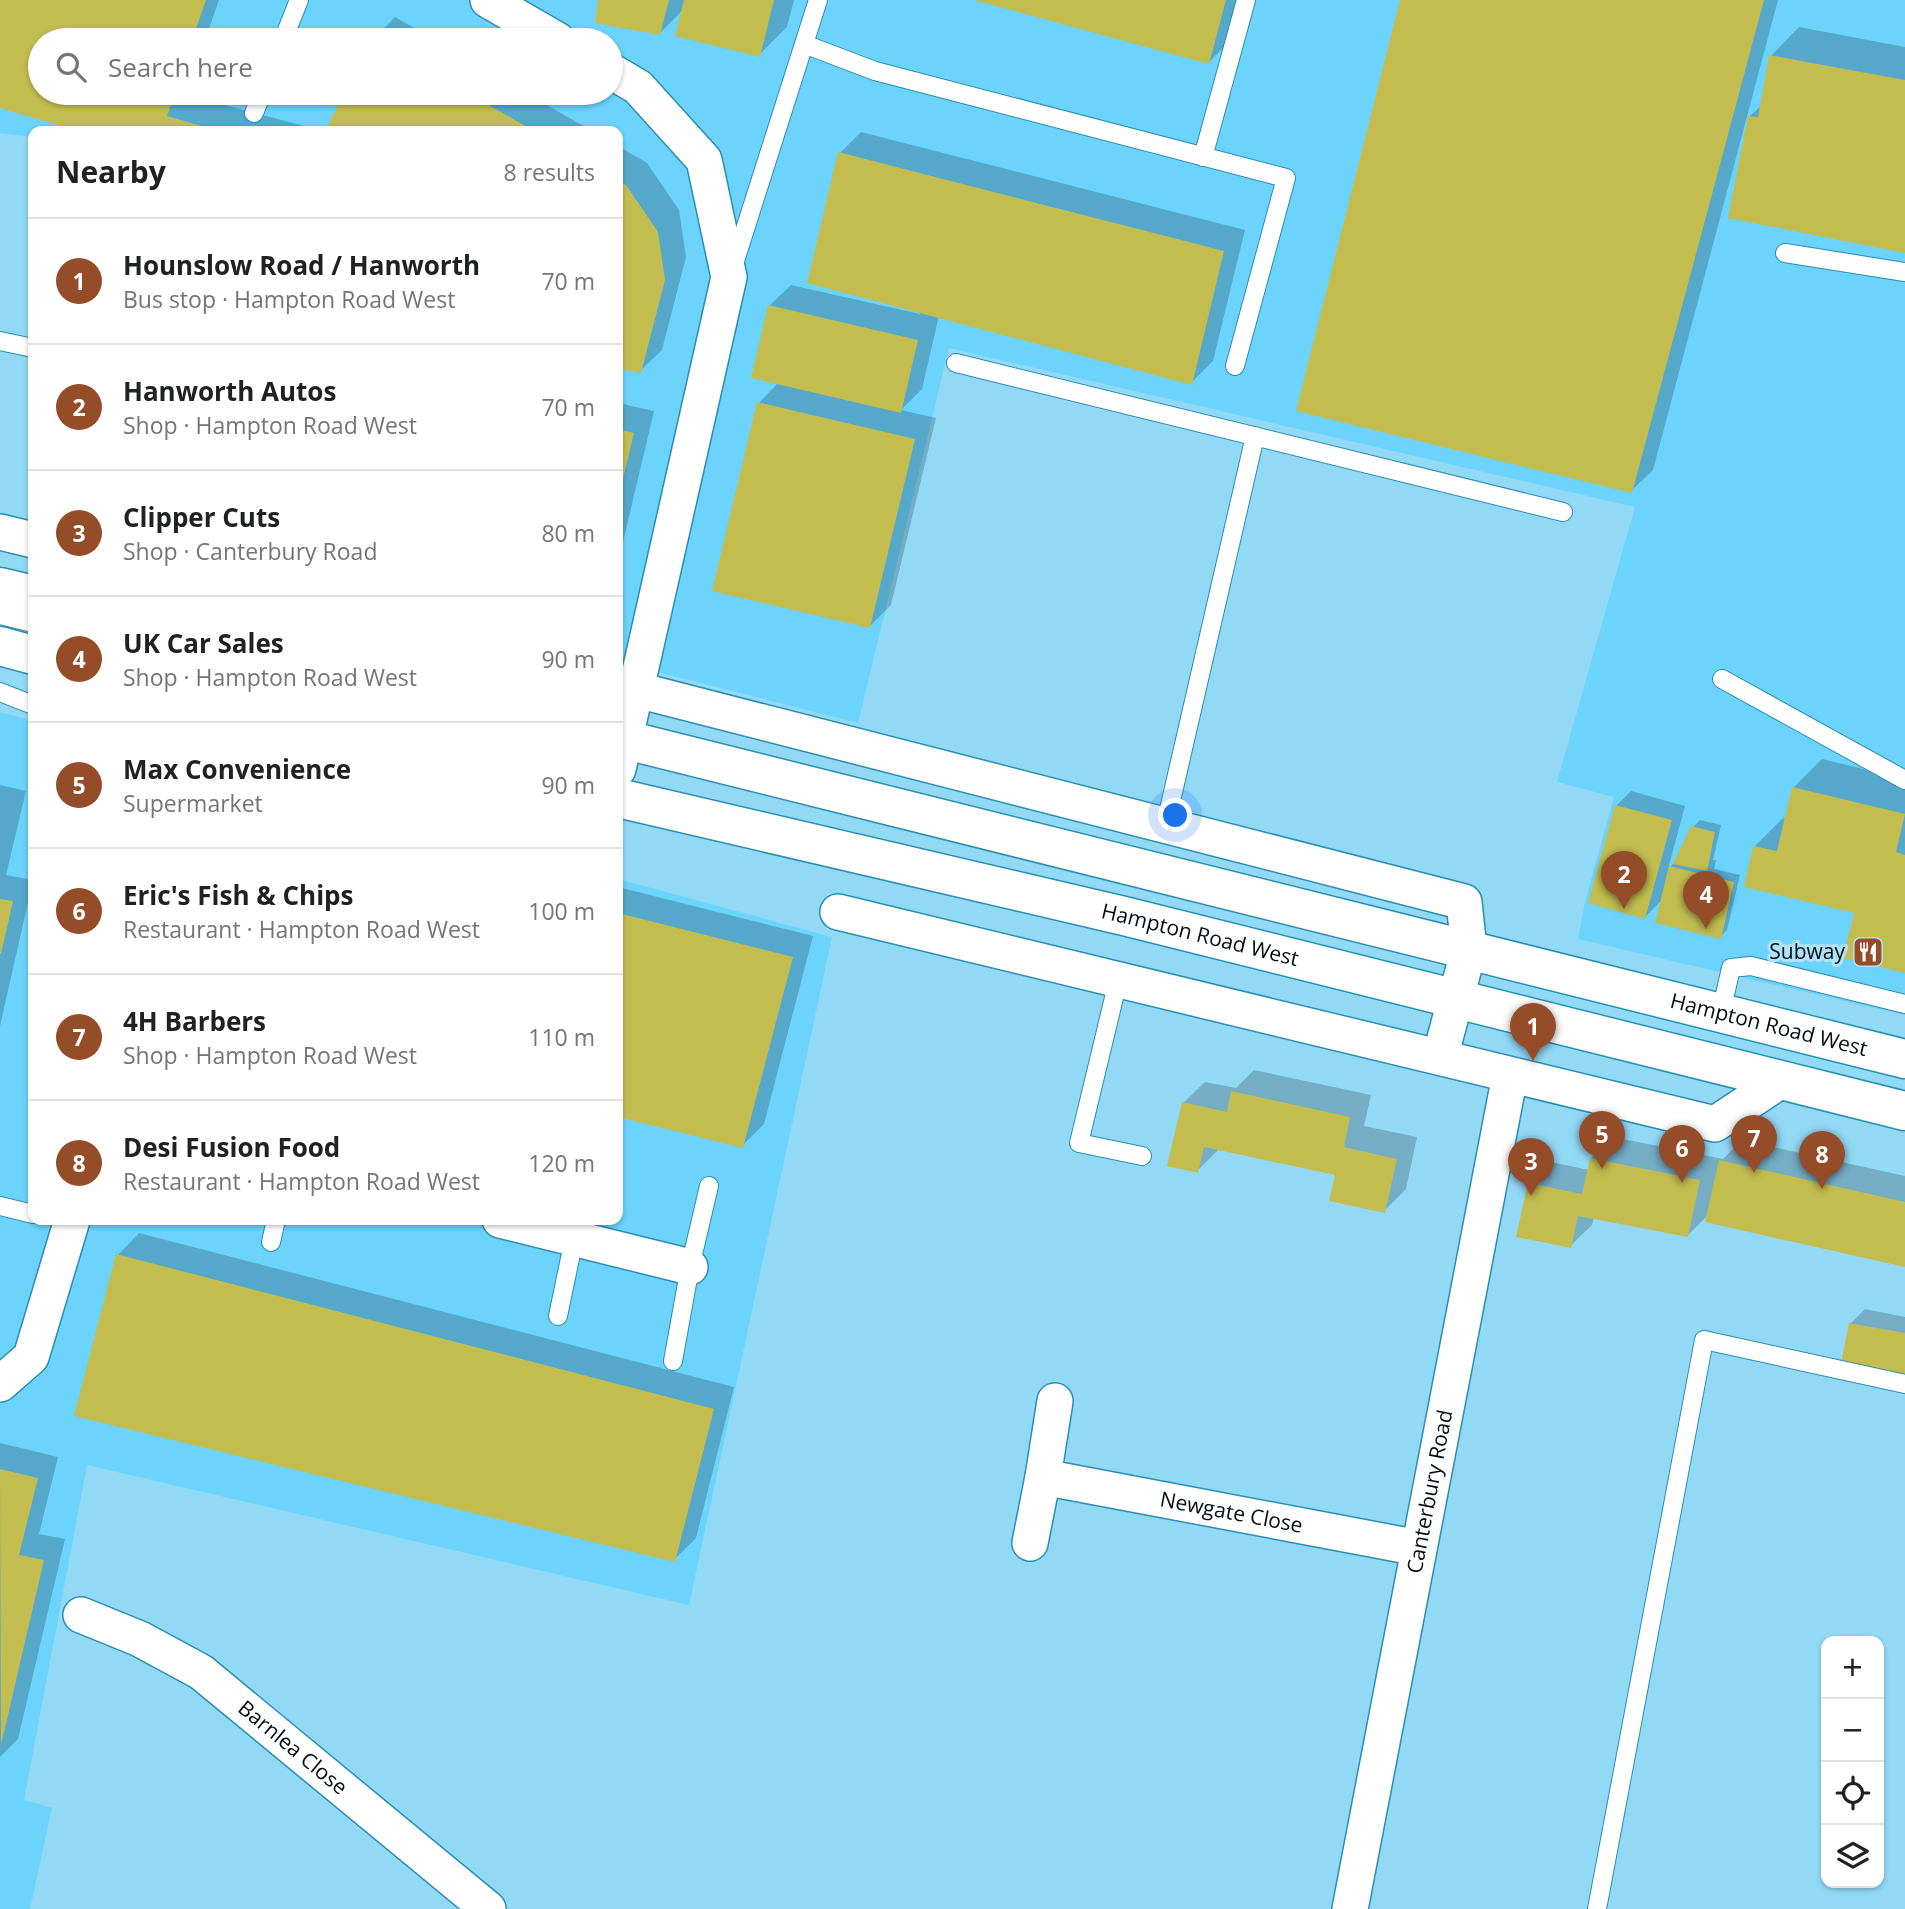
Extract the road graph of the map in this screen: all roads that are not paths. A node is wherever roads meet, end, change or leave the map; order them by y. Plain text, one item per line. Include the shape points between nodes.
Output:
1 (299, 0) edge
2 (488, 0) edge
3 (818, 0) edge
4 (1246, 0) edge
5 (288, 28) edge
6 (536, 28) edge
7 (804, 44) junction
8 (623, 78) edge
9 (257, 105) edge
10 (254, 113) dead end
11 (1203, 157) junction
12 (1784, 253) dead end
13 (1905, 272) edge
14 (729, 277) junction
15 (0, 341) edge
16 (28, 347) edge
17 (956, 363) dead end
18 (1235, 366) dead end
19 (1255, 436) junction
20 (1563, 512) dead end
21 (0, 532) edge
22 (28, 539) edge
23 (0, 587) edge
24 (28, 594) edge
25 (0, 615) edge
26 (28, 622) edge
27 (0, 646) edge
28 (28, 654) edge
29 (1722, 679) dead end
30 (627, 688) edge
31 (0, 692) edge
32 (28, 703) edge
33 (623, 723) edge
34 (623, 750) edge
35 (1905, 780) edge
36 (623, 799) edge
37 (1165, 827) junction
38 (838, 912) dead end
39 (1469, 949) junction
40 (1118, 981) junction
41 (1457, 997) junction
42 (1905, 1004) edge
43 (1720, 1012) junction
44 (1440, 1057) junction
45 (1905, 1059) edge
46 (1510, 1075) junction
47 (1780, 1081) junction
48 (1905, 1111) edge
49 (1142, 1156) dead end
50 (709, 1186) dead end
51 (0, 1206) edge
52 (28, 1213) edge
53 (65, 1225) edge
54 (275, 1225) edge
55 (543, 1225) edge
56 (577, 1229) edge
57 (271, 1242) dead end
58 (690, 1267) junction
59 (558, 1316) dead end
60 (673, 1361) dead end
61 (0, 1384) edge
62 (1905, 1384) edge
63 (1055, 1401) dead end
64 (1043, 1477) junction
65 (1030, 1543) dead end
66 (1419, 1548) junction
67 (81, 1615) dead end
68 (488, 1909) edge
69 (1350, 1909) edge
70 (1597, 1909) edge

1 - 5 lane
2 - 6 street
3 - 7 lane
4 - 11 lane
7 - 11 lane via 875,71
7 - 14 lane
8 - 14 street via 638,87 705,160
9 - 10 lane
11 - 18 lane via 1286,178
12 - 13 lane
14 - 30 street
15 - 16 lane
17 - 19 lane
19 - 20 lane
19 - 37 lane
21 - 22 street
23 - 24 main road
25 - 26 lane
27 - 28 main road
29 - 35 lane
30 - 33 street
30 - 37 street
31 - 32 lane
34 - 39 main road, Hampton Road West
36 - 41 main road, Hampton Road West
37 - 39 street via 1464,902
38 - 40 street
39 - 41 street
39 - 43 main road, Hampton Road West
40 - 44 street
40 - 49 lane via 1079,1143
41 - 44 street
41 - 47 main road, Hampton Road West
42 - 43 lane via 1751,966 1731,968
43 - 45 main road, Hampton Road West
44 - 46 street
46 - 47 street via 1715,1124
46 - 66 street, Canterbury Road
47 - 48 main road, Hampton Road West
50 - 58 lane
51 - 52 lane
53 - 61 street via 31,1357
54 - 57 lane
55 - 56 street
56 - 58 street
56 - 59 lane
58 - 60 lane
62 - 70 lane via 1704,1340
63 - 64 street
64 - 65 street
64 - 66 street, Newgate Close
66 - 69 street, Canterbury Road
67 - 68 street, Barnlea Close via 201,1672

